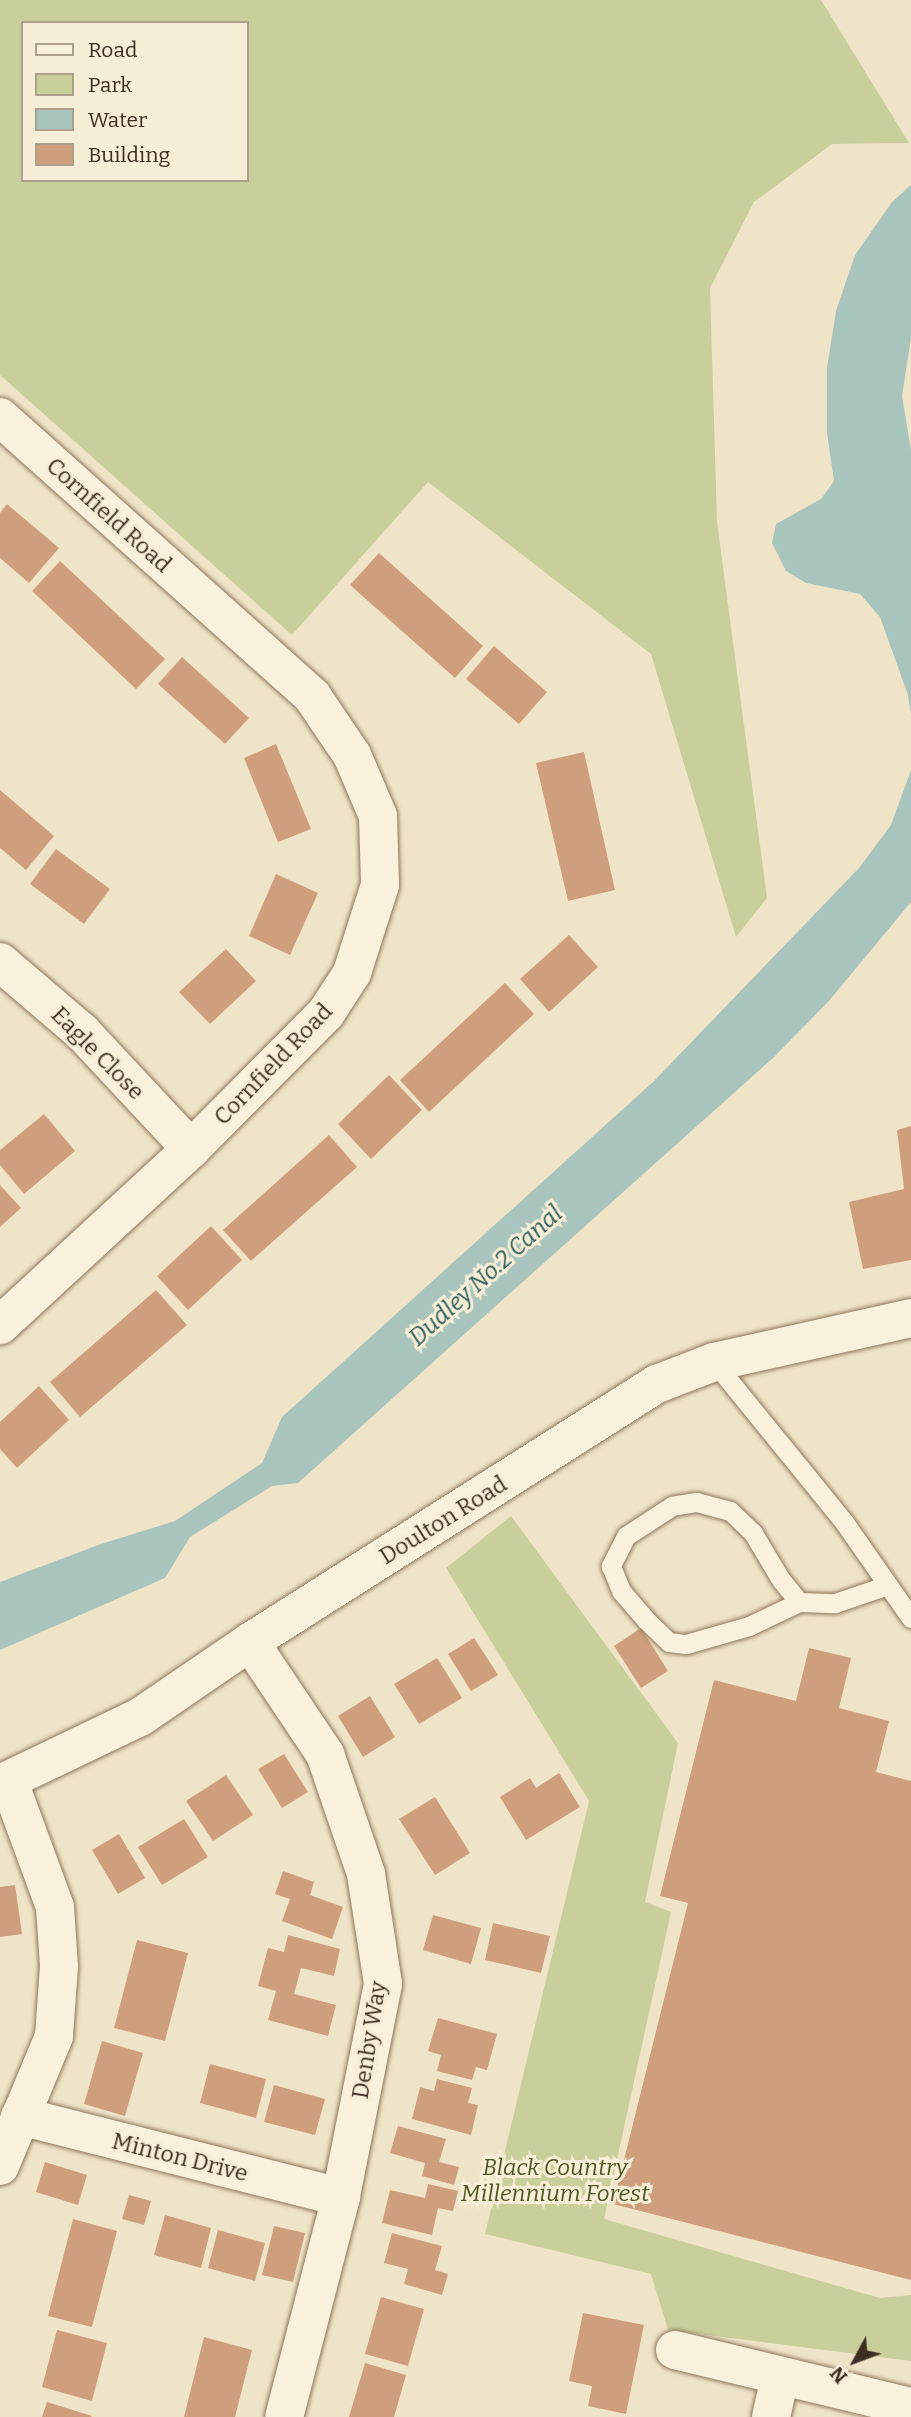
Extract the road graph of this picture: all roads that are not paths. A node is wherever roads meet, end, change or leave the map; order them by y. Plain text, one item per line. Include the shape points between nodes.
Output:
1 (0, 417) edge
2 (0, 962) edge
3 (191, 1149) junction
4 (911, 1318) edge
5 (0, 1325) edge
6 (714, 1362) junction
7 (888, 1585) junction
8 (799, 1602) junction
9 (911, 1618) edge
10 (250, 1642) junction
11 (4, 1783) edge
12 (20, 2116) junction
13 (0, 2166) edge
14 (341, 2197) junction
15 (675, 2350) dead end
16 (780, 2377) junction
17 (911, 2407) edge
18 (284, 2417) edge
19 (771, 2417) edge

1 - 3 street, Cornfield Road via 312,695 352,755 379,816 380,885 352,973 326,1013
2 - 3 street, Eagle Close via 82,1032
3 - 5 street, Cornfield Road
4 - 6 street, Doulton Road
6 - 7 lane via 844,1522
6 - 10 street, Doulton Road via 657,1384
7 - 8 lane via 835,1603
7 - 9 lane
8 - 8 lane via 753,1533 730,1511 696,1502 672,1506 626,1536 611,1566 621,1591 669,1642 686,1644 716,1637
10 - 11 street, Doulton Road via 140,1717
10 - 14 street, Denby Way via 324,1754 366,1874 383,1984
11 - 12 street via 55,1907 59,1966 54,2036
12 - 13 street
12 - 14 street, Minton Drive
14 - 18 street, Denby Way
15 - 16 street
16 - 17 street
16 - 19 street

